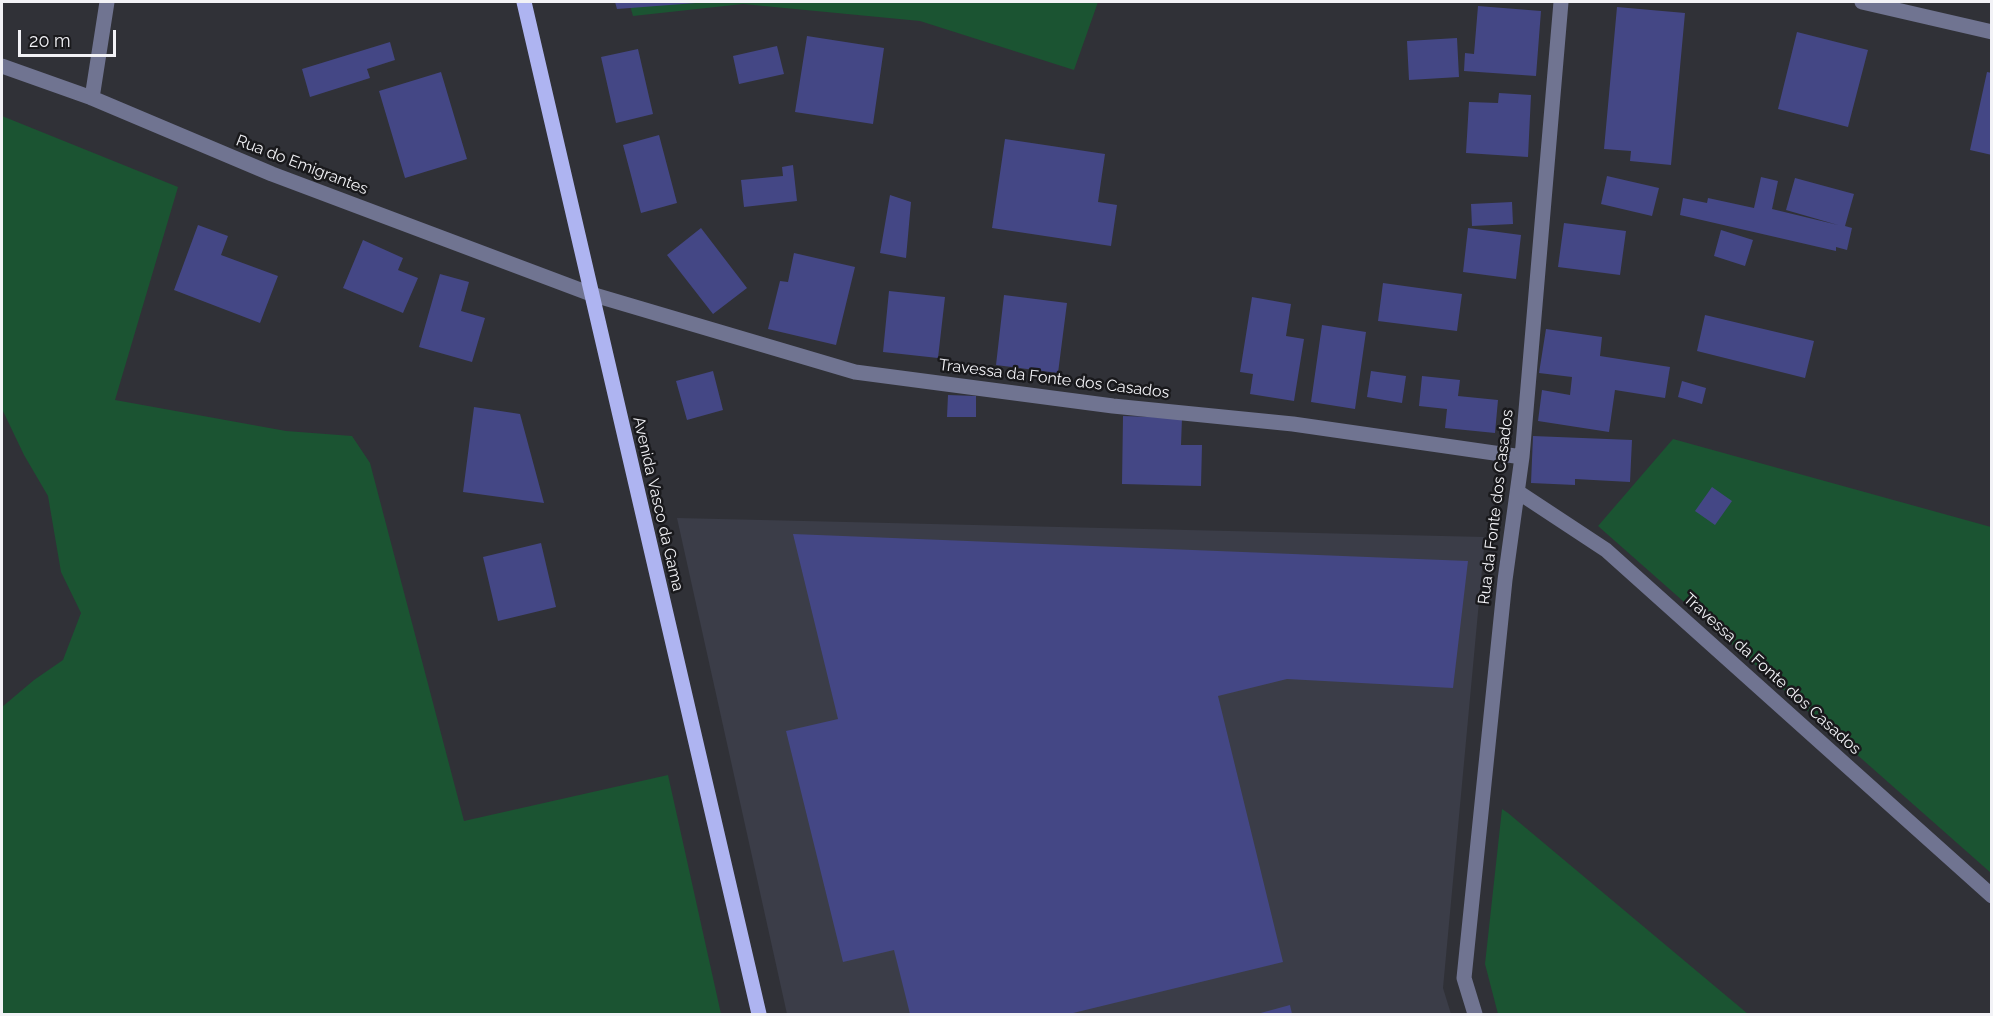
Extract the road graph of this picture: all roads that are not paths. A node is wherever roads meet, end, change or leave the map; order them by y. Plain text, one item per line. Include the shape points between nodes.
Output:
1 (107, 2) edge
2 (524, 2) edge
3 (1561, 2) edge
4 (1862, 2) edge
5 (1992, 32) edge
6 (2, 66) edge
7 (92, 98) junction
8 (591, 294) junction
9 (1522, 457) junction
10 (1518, 492) junction
11 (1992, 896) edge
12 (759, 1014) edge
13 (1474, 1014) edge

1 - 7 street
2 - 8 main road, Avenida Vasco da Gama
3 - 9 street, Rua da Fonte dos Casados
4 - 5 street
6 - 7 street, Rua do Emigrantes
7 - 8 street, Rua do Emigrantes via 272,174
8 - 9 street, Travessa da Fonte dos Casados via 855,372 1113,406 1293,424
8 - 12 main road, Avenida Vasco da Gama
9 - 10 street, Rua da Fonte dos Casados
10 - 11 street, Travessa da Fonte dos Casados via 1606,550
10 - 13 street, Rua da Fonte dos Casados via 1505,580 1464,978

